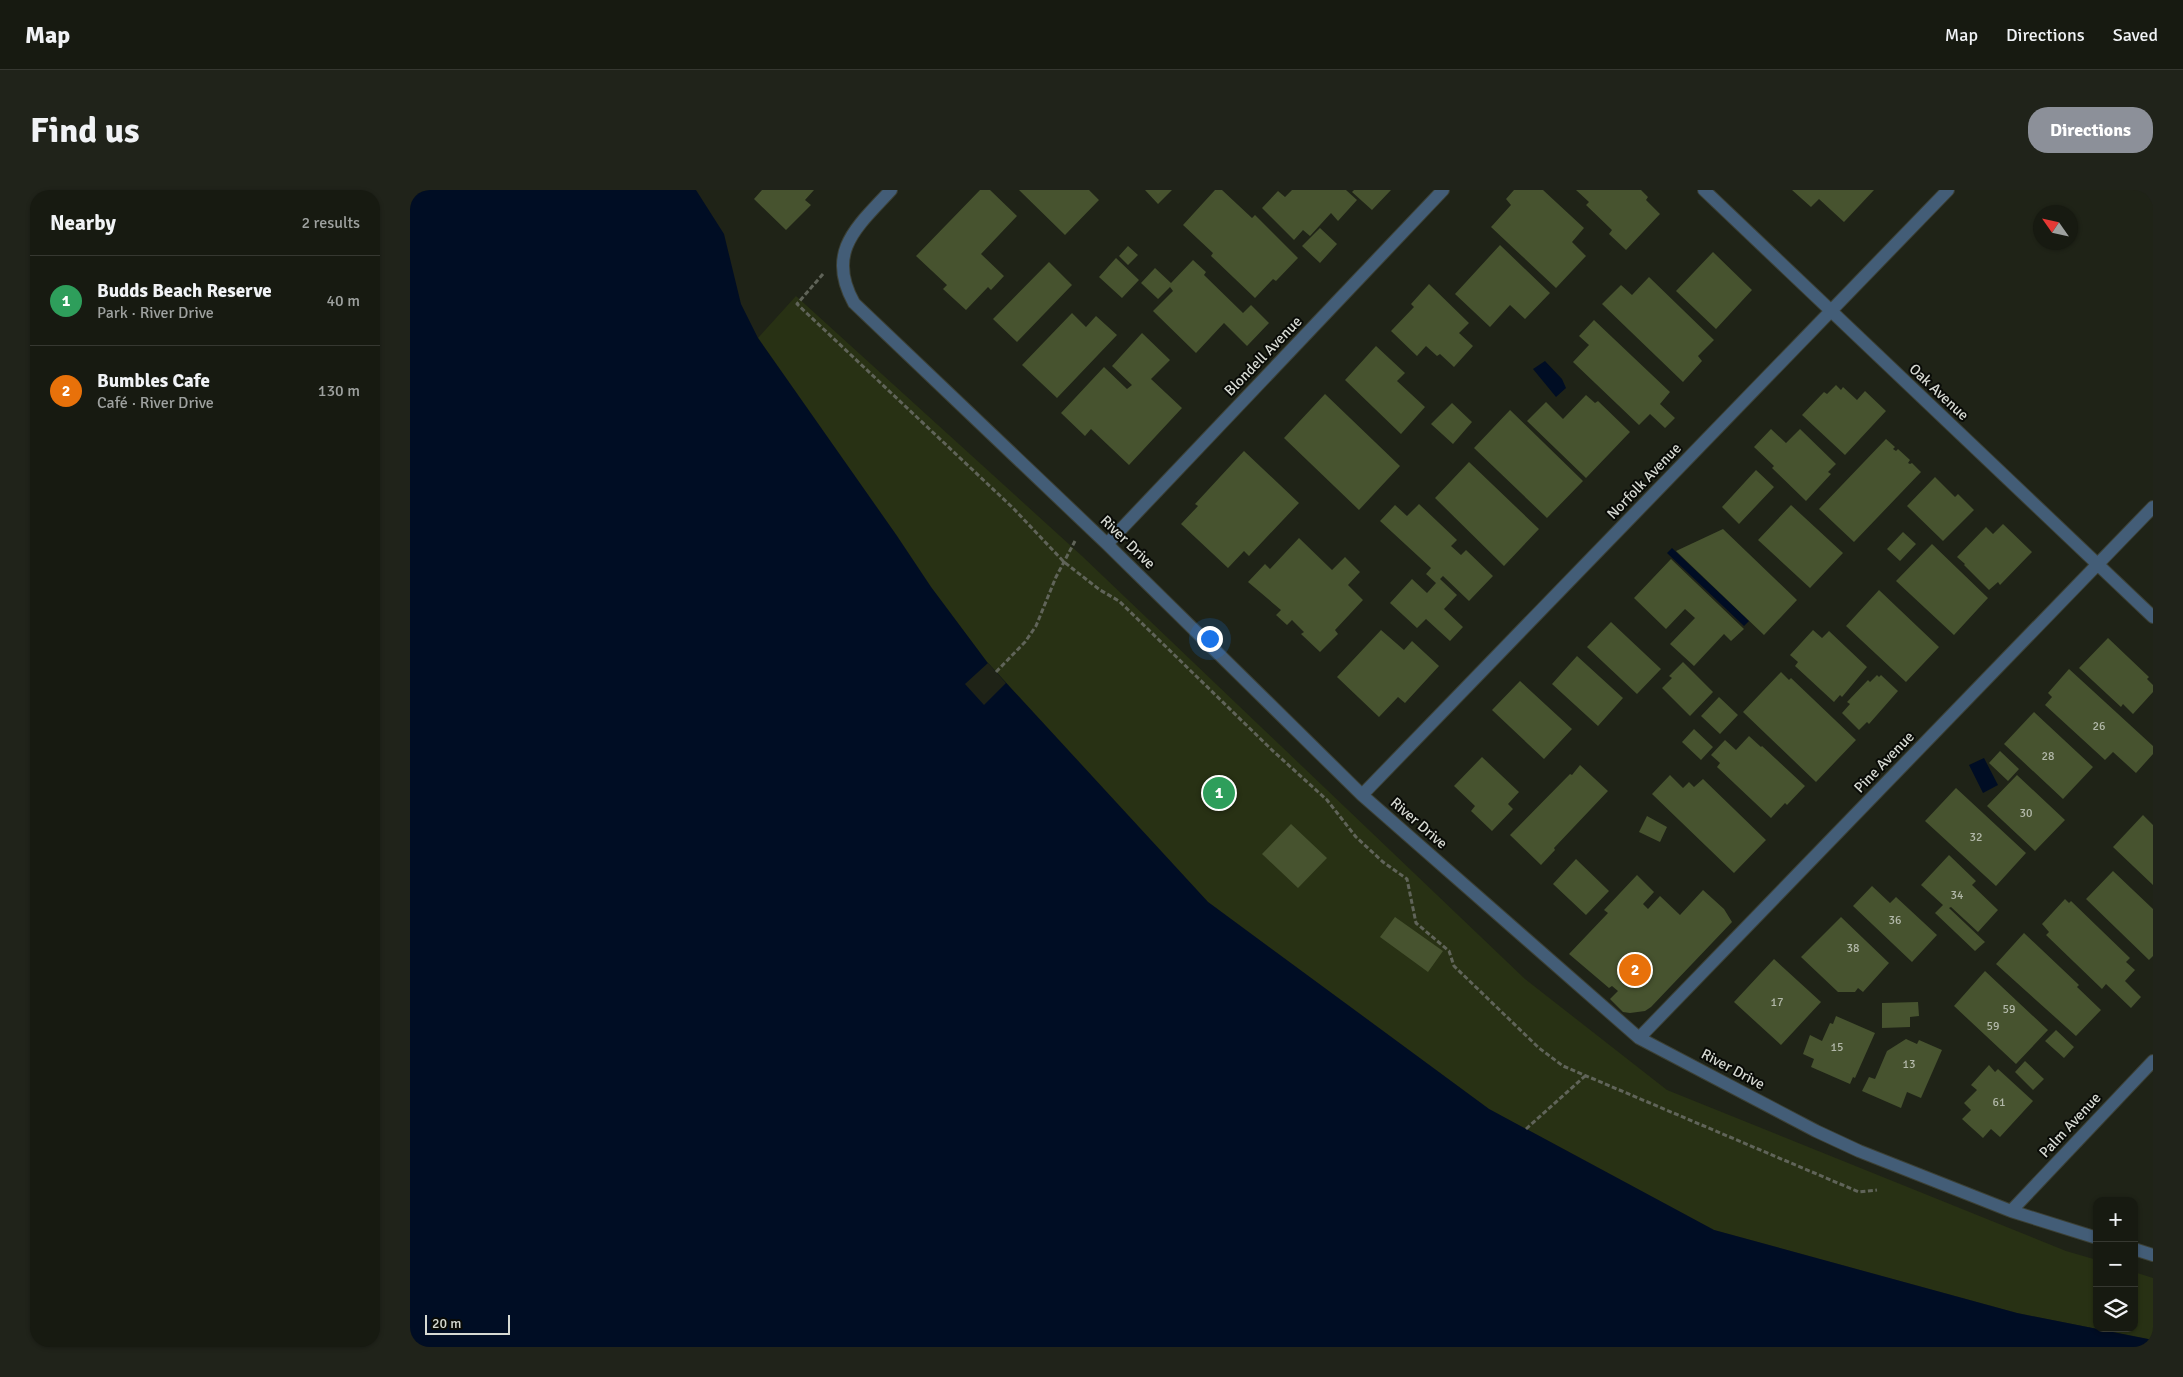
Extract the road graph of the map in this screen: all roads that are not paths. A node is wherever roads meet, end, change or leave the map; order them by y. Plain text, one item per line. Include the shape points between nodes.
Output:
1 (892, 190) edge
2 (1443, 190) edge
3 (1704, 190) edge
4 (1948, 190) edge
5 (1831, 312) junction
6 (2153, 508) edge
7 (1107, 544) junction
8 (2098, 564) junction
9 (2153, 617) edge
10 (1362, 794) junction
11 (1639, 1038) junction
12 (2153, 1061) edge
13 (2011, 1211) junction
14 (2093, 1237) edge
15 (2138, 1251) edge
16 (2153, 1255) edge

1 - 7 street, River Drive via 853,232 845,250 845,287 854,303
2 - 7 street, Blondell Avenue
3 - 5 street, Oak Avenue
4 - 5 street, Norfolk Avenue
5 - 8 street, Oak Avenue
5 - 10 street, Norfolk Avenue
6 - 8 street, Pine Avenue
7 - 10 street, River Drive
8 - 9 street, Oak Avenue
8 - 11 street, Pine Avenue
10 - 11 street, River Drive
11 - 13 street, River Drive via 1816,1131
12 - 13 street, Palm Avenue
13 - 14 street, River Drive
15 - 16 street

